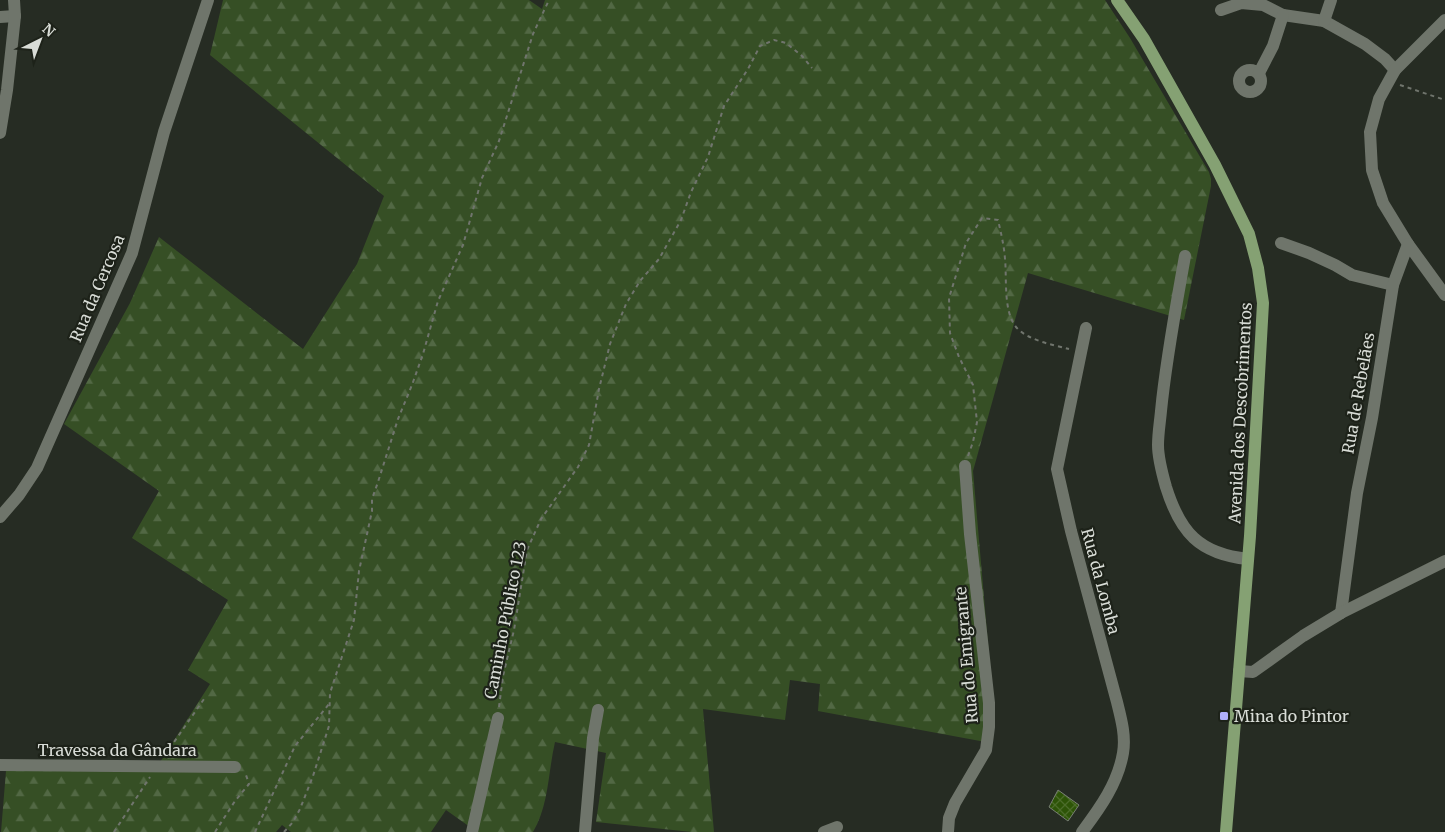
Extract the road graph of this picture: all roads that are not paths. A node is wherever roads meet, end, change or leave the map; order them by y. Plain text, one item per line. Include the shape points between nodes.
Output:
1 (14, 0) edge
2 (208, 0) edge
3 (1117, 0) edge
4 (1331, 0) edge
5 (1221, 10) dead end
6 (1283, 15) junction
7 (15, 16) junction
8 (0, 17) edge
9 (1445, 20) edge
10 (1324, 21) junction
11 (1259, 73) dead end
12 (1392, 76) junction
13 (0, 133) edge
14 (1281, 243) dead end
15 (1408, 244) junction
16 (1185, 256) dead end
17 (1393, 285) junction
18 (1445, 295) edge
19 (1086, 328) dead end
20 (965, 466) road end
21 (0, 517) edge
22 (1248, 559) junction
23 (1445, 561) edge
24 (1341, 613) junction
25 (1239, 671) junction
26 (598, 710) dead end
27 (498, 718) road end
28 (0, 766) edge
29 (235, 766) road end
30 (837, 827) dead end
31 (472, 832) edge
32 (585, 832) edge
33 (824, 832) edge
34 (948, 832) edge
35 (1082, 832) edge
36 (1226, 832) edge

1 - 7 street
2 - 21 street, Rua da Cercosa via 164,132 132,253 37,468 19,496
3 - 22 main road, Avenida dos Descobrimentos via 1144,39 1215,165 1249,234 1258,268 1263,303
4 - 10 street
5 - 6 street via 1241,3 1263,5
6 - 10 street
6 - 11 street via 1273,46
7 - 8 street
7 - 13 street
9 - 12 street
10 - 12 street via 1385,59
12 - 15 street via 1379,99 1370,132 1372,170 1383,203
14 - 17 street via 1335,265 1352,276
15 - 17 street, Rua de Rebelães
15 - 18 street
16 - 22 street via 1165,376 1158,447 1161,469 1172,506 1184,528 1202,546 1230,557
17 - 24 street, Rua de Rebelães via 1357,493
19 - 35 street, Rua da Lomba via 1057,469 1123,727 1123,752 1115,781
20 - 34 street, Rua do Emigrante via 989,727 986,750 948,818
22 - 25 main road, Avenida dos Descobrimentos
23 - 24 street
24 - 25 street via 1253,672
25 - 36 main road, Avenida dos Descobrimentos
26 - 32 street
27 - 31 street
28 - 29 street, Travessa da Gândara
30 - 33 street

